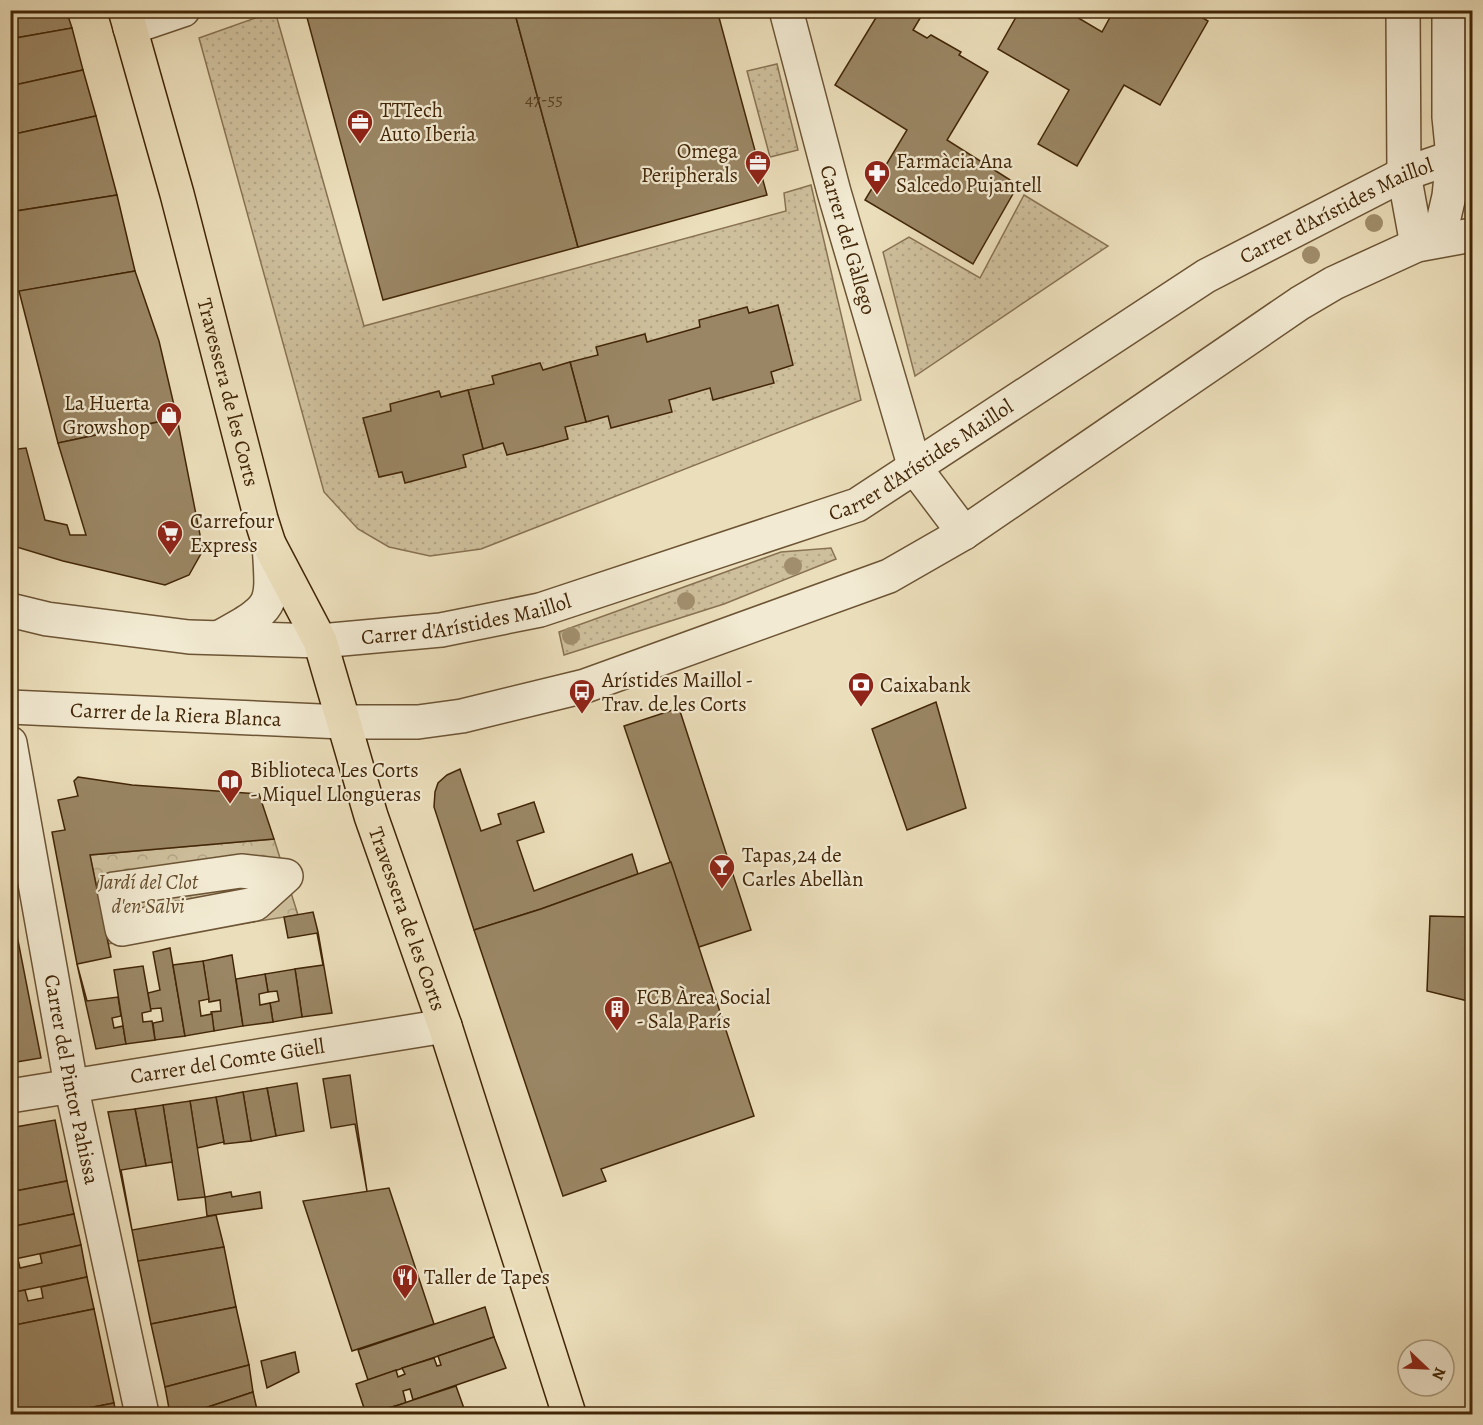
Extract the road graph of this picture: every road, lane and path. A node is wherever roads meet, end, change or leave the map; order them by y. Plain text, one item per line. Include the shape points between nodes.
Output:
1 (183, 10) edge
2 (786, 10) edge
3 (1403, 10) edge
4 (1449, 10) edge
5 (128, 19) edge
6 (1463, 155) edge
7 (1404, 174) junction
8 (1473, 235) edge
9 (1428, 242) junction
10 (915, 468) junction
11 (964, 532) junction
12 (269, 544) junction
13 (10, 610) edge
14 (218, 638) junction
15 (320, 641) junction
16 (10, 707) edge
17 (342, 722) junction
18 (10, 742) edge
19 (445, 1026) junction
20 (71, 1085) junction
21 (10, 1096) edge
22 (142, 1414) edge
23 (569, 1414) edge

1 - 5 street
2 - 10 street, Carrer del Gàllego via 834,192
3 - 7 street
4 - 6 street via 1449,117
5 - 12 main road, Travessera de les Corts
6 - 7 street, Carrer d'Arístides Maillol
6 - 9 street
7 - 9 street
7 - 10 street, Carrer d'Arístides Maillol via 1206,276
8 - 9 street
9 - 11 street via 1334,283 1266,324
10 - 11 street
10 - 15 street, Carrer d'Arístides Maillol via 857,505 540,610 441,630
11 - 17 street via 875,583 585,686 462,716 418,722
12 - 14 street via 272,587 266,607 255,618
12 - 15 main road, Travessera de les Corts
13 - 14 street via 110,629
14 - 15 street
15 - 17 main road, Travessera de les Corts
16 - 17 street, Carrer de la Riera Blanca
17 - 19 main road, Travessera de les Corts
18 - 20 street, Carrer del Pintor Pahissa
19 - 20 street, Carrer del Comte Güell
19 - 23 main road, Travessera de les Corts
20 - 21 street, Carrer del Comte Güell
20 - 22 street, Carrer del Pintor Pahissa

